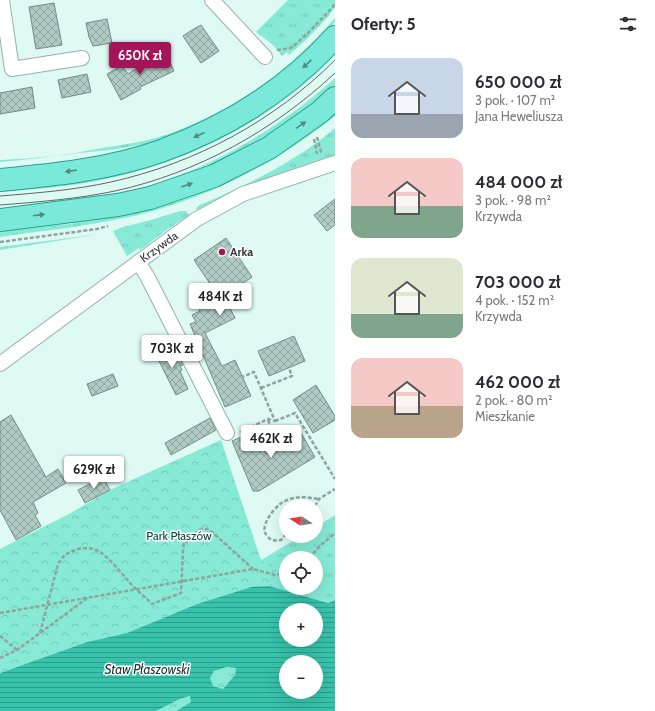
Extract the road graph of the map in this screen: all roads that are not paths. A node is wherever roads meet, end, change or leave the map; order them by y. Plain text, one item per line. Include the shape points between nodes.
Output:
1 (2, 0) edge
2 (212, 0) edge
3 (335, 37) edge
4 (268, 54) road end
5 (82, 58) dead end
6 (335, 98) edge
7 (330, 158) edge
8 (0, 180) edge
9 (0, 220) edge
10 (138, 262) junction
11 (0, 364) edge
12 (232, 433) road end

1 - 5 street via 12,69
2 - 4 street
3 -> 8 main road via 296,75 275,91 252,107 199,135 161,151 109,165
9 -> 6 main road via 118,205 150,198 214,176 269,148 320,112
7 - 10 street, Krzywda via 318,169 256,189 227,202 197,219
10 - 11 street, Krzywda
10 - 12 street

